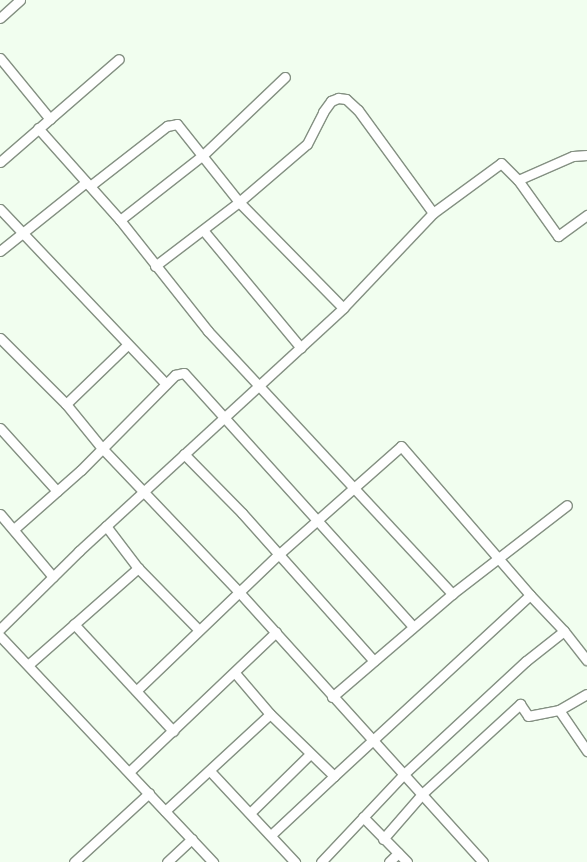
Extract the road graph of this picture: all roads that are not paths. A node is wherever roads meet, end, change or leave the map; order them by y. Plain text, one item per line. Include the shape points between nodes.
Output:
1 (20, 0) edge
2 (0, 18) edge
3 (0, 58) edge
4 (119, 59) dead end
5 (285, 76) dead end
6 (50, 119) junction
7 (38, 128) junction
8 (203, 155) junction
9 (587, 155) edge
10 (0, 162) edge
11 (518, 180) junction
12 (88, 184) junction
13 (239, 202) junction
14 (0, 209) edge
15 (433, 213) junction
16 (587, 215) edge
17 (120, 220) junction
18 (203, 230) junction
19 (22, 235) junction
20 (0, 251) edge
21 (155, 266) junction
22 (343, 308) junction
23 (0, 338) edge
24 (127, 345) junction
25 (301, 348) junction
26 (166, 384) junction
27 (260, 386) junction
28 (66, 404) junction
29 (222, 417) junction
30 (0, 428) edge
31 (101, 447) junction
32 (184, 454) junction
33 (352, 489) junction
34 (145, 490) junction
35 (57, 491) junction
36 (567, 505) dead end
37 (0, 514) edge
38 (317, 520) junction
39 (106, 526) junction
40 (14, 529) junction
41 (278, 555) junction
42 (499, 556) junction
43 (138, 568) junction
44 (53, 577) junction
45 (239, 592) junction
46 (452, 594) junction
47 (530, 595) junction
48 (74, 624) junction
49 (413, 626) junction
50 (0, 629) edge
51 (199, 630) junction
52 (564, 631) junction
53 (276, 632) junction
54 (0, 636) edge
55 (587, 660) edge
56 (374, 661) junction
57 (28, 665) junction
58 (236, 673) junction
59 (137, 690) junction
60 (587, 694) edge
61 (332, 696) junction
62 (559, 710) junction
63 (270, 714) junction
64 (173, 731) junction
65 (375, 740) junction
66 (587, 751) edge
67 (310, 754) junction
68 (210, 771) junction
69 (129, 772) junction
70 (405, 773) junction
71 (334, 776) junction
72 (149, 793) junction
73 (423, 794) junction
74 (166, 811) junction
75 (250, 813) junction
76 (363, 817) junction
77 (271, 835) junction
78 (383, 838) junction
79 (192, 839) junction
80 (398, 853) junction
81 (74, 862) edge
82 (167, 862) edge
83 (213, 862) edge
84 (295, 862) edge
85 (321, 862) edge
86 (389, 862) edge
87 (407, 862) edge
88 (483, 862) edge

1 - 2 street
3 - 6 street
4 - 6 street
5 - 8 street
6 - 7 street
7 - 10 street
7 - 12 street
8 - 12 street via 177,124 172,124
8 - 13 street
8 - 17 street
9 - 11 street via 573,156
11 - 15 street via 501,163
11 - 16 street via 558,236
12 - 17 street
12 - 19 street
13 - 15 street via 307,144 322,112 338,98 346,99 358,110
13 - 18 street
13 - 22 street
14 - 19 street
15 - 22 street
17 - 21 street
18 - 21 street
18 - 25 street
19 - 20 street
19 - 24 street
21 - 27 street via 208,331
22 - 25 street
23 - 28 street
24 - 26 street
24 - 28 street
25 - 27 street
26 - 29 street via 175,375 184,373
26 - 31 street
27 - 29 street
27 - 33 street
28 - 31 street
29 - 32 street
29 - 38 street
30 - 35 street
31 - 34 street
31 - 35 street
32 - 34 street
32 - 41 street
33 - 38 street
33 - 42 street via 401,446
33 - 46 street
34 - 39 street
34 - 45 street
35 - 40 street
36 - 42 street
37 - 40 street
38 - 41 street
38 - 49 street
39 - 43 street
39 - 44 street
40 - 44 street
41 - 45 street
41 - 56 street
42 - 46 street
42 - 47 street
43 - 48 street
43 - 51 street
44 - 50 street
45 - 51 street
45 - 53 street
46 - 49 street
47 - 52 street
47 - 65 street
48 - 57 street
48 - 59 street
49 - 56 street
51 - 59 street
52 - 55 street
52 - 70 street via 526,661
53 - 58 street
53 - 61 street
54 - 57 street
56 - 61 street
57 - 69 street
58 - 63 street
58 - 64 street
59 - 64 street
60 - 62 street
61 - 65 street
62 - 66 street
62 - 73 street via 528,716 520,704
63 - 67 street
63 - 68 street
64 - 69 street
65 - 70 street
65 - 71 street
67 - 71 street
67 - 75 street
68 - 74 street
68 - 75 street
69 - 72 street
70 - 73 street
70 - 76 street
71 - 77 street
72 - 74 street
72 - 81 street
73 - 78 street
73 - 88 street
74 - 79 street
75 - 77 street
76 - 78 street
76 - 85 street
77 - 84 street
78 - 80 street
79 - 82 street
79 - 83 street
80 - 86 street
80 - 87 street

